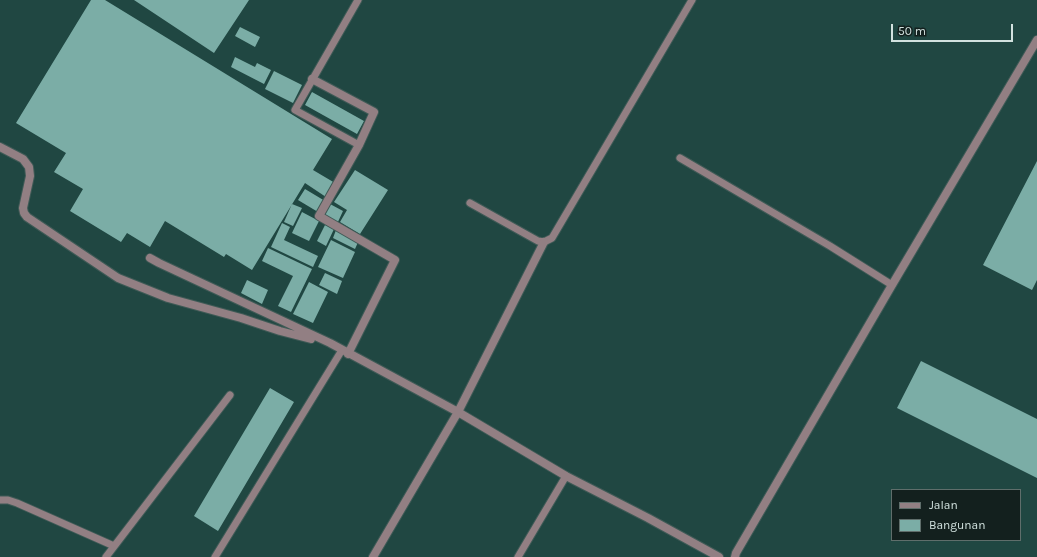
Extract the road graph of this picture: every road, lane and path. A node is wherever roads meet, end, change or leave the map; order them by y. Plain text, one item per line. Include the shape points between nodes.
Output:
1 (358, 0) edge
2 (692, 0) edge
3 (1037, 40) edge
4 (312, 79) junction
5 (359, 145) junction
6 (0, 147) edge
7 (680, 158) dead end
8 (470, 202) dead end
9 (544, 242) junction
10 (150, 258) dead end
11 (892, 285) junction
12 (330, 343) junction
13 (345, 352) junction
14 (230, 396) dead end
15 (458, 412) junction
16 (566, 476) junction
17 (0, 500) edge
18 (114, 546) junction
19 (106, 557) edge
20 (215, 557) edge
21 (373, 557) edge
22 (518, 557) edge
23 (719, 557) edge
24 (735, 557) edge

1 - 4 lane
2 - 9 lane via 552,238
3 - 11 street
4 - 5 street via 374,112
4 - 5 lane via 295,110
5 - 13 street via 319,216 395,260
6 - 12 street via 23,159 29,167 30,176 23,208 27,217 118,278 168,298
7 - 11 lane
8 - 9 lane
9 - 15 street
10 - 12 street
11 - 24 street
12 - 13 street
13 - 15 street
13 - 20 lane
14 - 18 lane
15 - 16 street
15 - 21 street
16 - 22 lane
16 - 23 street
17 - 18 lane via 17,503
18 - 19 lane

